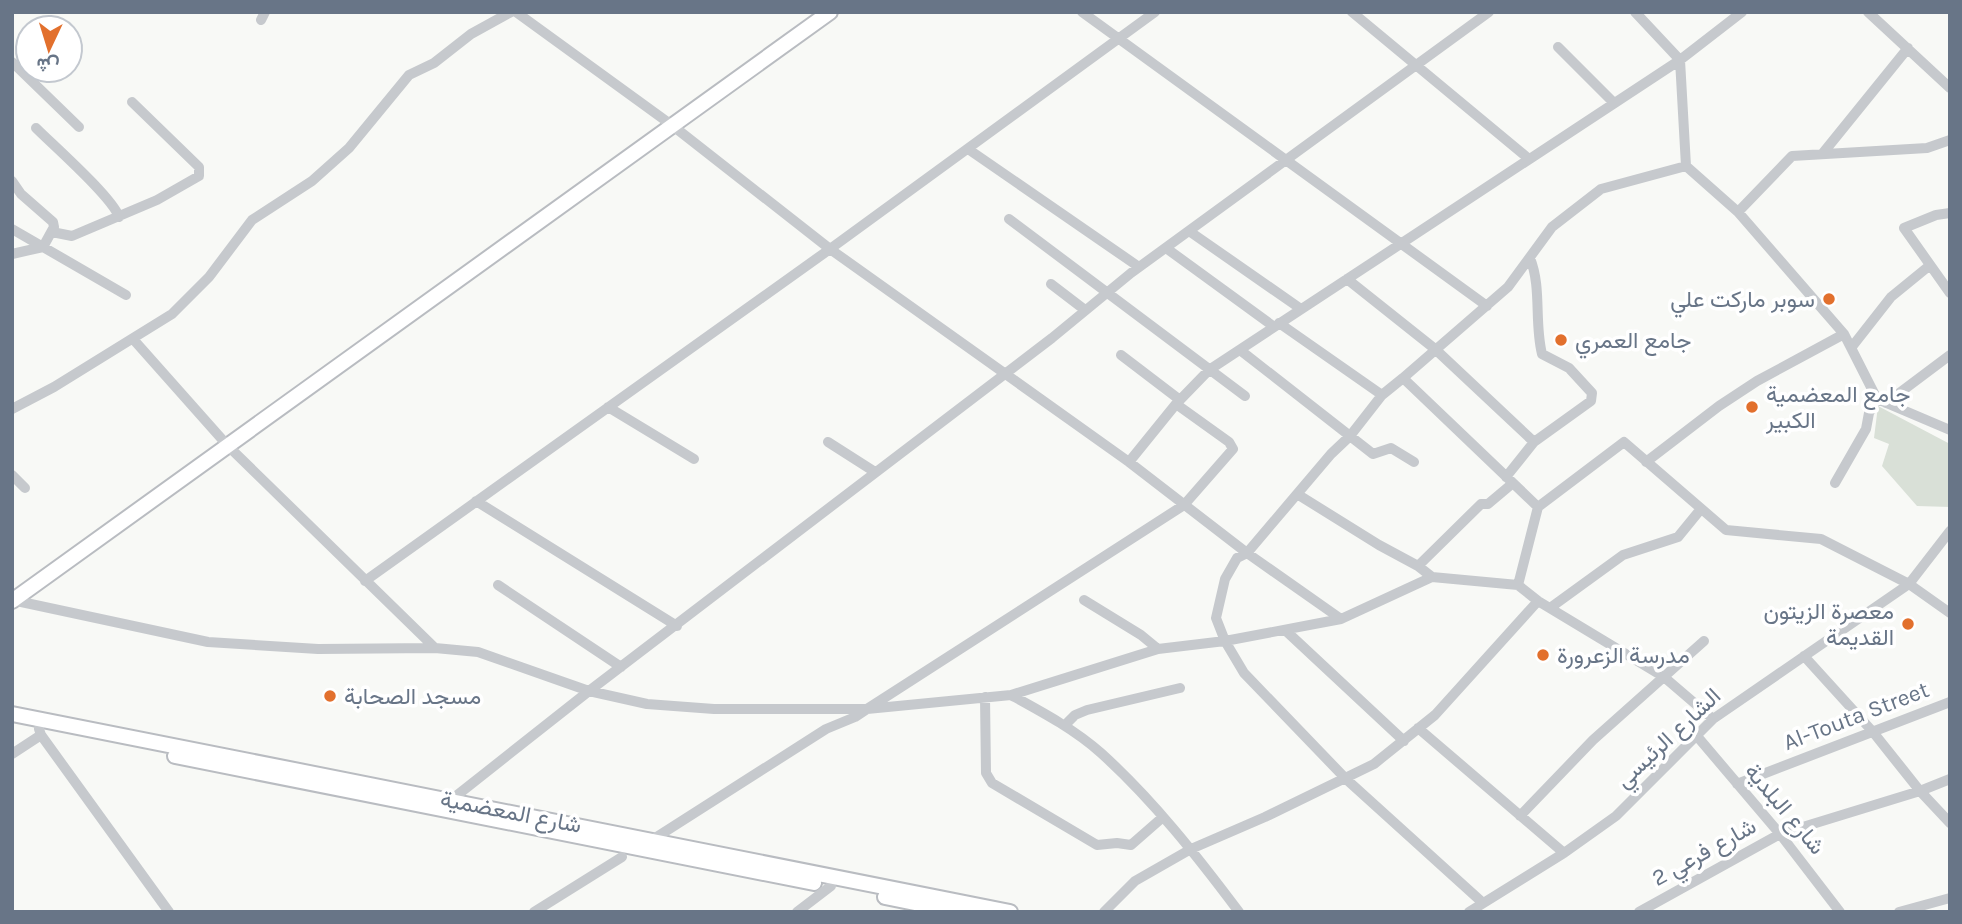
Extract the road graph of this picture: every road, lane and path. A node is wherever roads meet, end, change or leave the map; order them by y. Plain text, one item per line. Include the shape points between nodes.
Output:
1 (514, 12) edge
2 (830, 12) edge
3 (1083, 12) edge
4 (1155, 12) edge
5 (1352, 12) edge
6 (1489, 12) edge
7 (1635, 12) edge
8 (1742, 12) edge
9 (1868, 12) edge
10 (1120, 40) junction
11 (1558, 47) dead end
12 (1908, 48) junction
13 (1680, 60) junction
14 (12, 62) edge
15 (1417, 65) junction
16 (1950, 88) edge
17 (132, 102) dead end
18 (1614, 103) junction
19 (673, 126) junction
20 (79, 127) dead end
21 (36, 128) dead end
22 (1950, 140) edge
23 (968, 149) junction
24 (1822, 153) junction
25 (1529, 159) junction
26 (1284, 160) junction
27 (1686, 166) junction
28 (12, 181) edge
29 (1738, 212) junction
30 (1950, 213) edge
31 (119, 217) junction
32 (1009, 219) dead end
33 (12, 229) edge
34 (1189, 231) junction
35 (52, 232) junction
36 (1399, 244) junction
37 (43, 247) junction
38 (1166, 248) junction
39 (830, 249) junction
40 (12, 254) edge
41 (1530, 258) junction
42 (1929, 266) junction
43 (1139, 267) junction
44 (1347, 279) junction
45 (1052, 284) dead end
46 (1109, 292) junction
47 (1950, 293) edge
48 (126, 295) dead end
49 (1487, 306) junction
50 (1301, 309) junction
51 (1085, 310) junction
52 (1276, 325) junction
53 (1844, 334) junction
54 (133, 340) junction
55 (1851, 348) junction
56 (1434, 349) junction
57 (1240, 350) junction
58 (1121, 355) dead end
59 (1950, 355) edge
60 (1209, 370) junction
61 (1005, 374) junction
62 (1403, 378) junction
63 (1245, 396) dead end
64 (1382, 396) junction
65 (1882, 401) junction
66 (1178, 402) junction
67 (608, 407) junction
68 (12, 409) edge
69 (1950, 430) edge
70 (1350, 436) junction
71 (828, 442) dead end
72 (1534, 442) junction
73 (228, 446) junction
74 (694, 459) dead end
75 (1129, 462) junction
76 (1414, 462) dead end
77 (1646, 462) junction
78 (875, 472) junction
79 (12, 475) edge
80 (1509, 480) junction
81 (1835, 483) dead end
82 (25, 488) dead end
83 (1297, 494) junction
84 (475, 501) junction
85 (1184, 505) junction
86 (1538, 507) junction
87 (1700, 510) junction
88 (1950, 531) edge
89 (1247, 553) junction
90 (1418, 566) junction
91 (1432, 577) junction
92 (365, 580) junction
93 (1909, 584) junction
94 (498, 585) dead end
95 (1517, 585) junction
96 (13, 600) edge
97 (1084, 600) dead end
98 (1538, 601) junction
99 (1550, 608) junction
100 (1950, 613) edge
101 (1341, 619) junction
102 (677, 626) junction
103 (1285, 630) junction
104 (1225, 641) junction
105 (1704, 641) dead end
106 (435, 648) junction
107 (1158, 649) junction
108 (1804, 656) junction
109 (621, 667) junction
110 (1664, 677) junction
111 (1180, 688) dead end
112 (589, 691) junction
113 (1011, 695) junction
114 (985, 697) junction
115 (1950, 702) edge
116 (867, 709) junction
117 (12, 714) edge
118 (1713, 719) junction
119 (12, 723) edge
120 (1065, 725) junction
121 (41, 728) junction
122 (1418, 728) junction
123 (1874, 732) junction
124 (1696, 735) junction
125 (1404, 741) junction
126 (12, 754) edge
127 (1346, 779) junction
128 (1950, 779) edge
129 (1737, 784) junction
130 (1920, 791) junction
131 (451, 800) junction
132 (432, 802) junction
133 (1520, 816) junction
134 (1163, 817) junction
135 (1950, 823) edge
136 (1780, 834) junction
137 (652, 840) junction
138 (1191, 849) junction
139 (1564, 853) junction
140 (622, 857) dead end
141 (831, 886) junction
142 (1950, 898) edge
143 (1483, 902) junction
144 (169, 912) edge
145 (534, 912) edge
146 (797, 912) edge
147 (959, 912) edge
148 (1010, 912) edge
149 (1104, 912) edge
150 (1239, 912) edge
151 (1469, 912) edge
152 (1639, 912) edge
153 (1840, 912) edge
154 (1899, 912) edge

1 - 19 street
1 - 54 street via 408,75 349,148 312,181 252,220 209,277 172,314
2 - 19 main road
3 - 10 street
4 - 10 street
5 - 15 street
6 - 15 street
7 - 13 street
8 - 13 street
9 - 12 street
10 - 23 street
10 - 26 street
11 - 18 street
12 - 16 street
12 - 24 street
13 - 18 street
13 - 27 street
14 - 20 street
15 - 25 street
15 - 26 street
17 - 31 street via 200,172 184,186
18 - 25 street
19 - 39 street
19 - 73 main road
21 - 31 street
22 - 24 street via 1927,148
23 - 39 street
23 - 43 street
24 - 29 street via 1792,156
25 - 36 street
26 - 34 street
26 - 36 street
27 - 29 street
27 - 41 street via 1601,189 1552,227
28 - 35 street via 53,222
29 - 53 street
30 - 42 street via 1905,228
31 - 35 street via 72,236
32 - 46 street
33 - 37 street
34 - 38 street
34 - 50 street
35 - 37 street
36 - 44 street
36 - 49 street
37 - 40 street
37 - 48 street
38 - 43 street
38 - 52 street
39 - 61 street
39 - 67 street
41 - 49 street via 1508,288
41 - 72 street via 1542,354 1569,368 1593,398
42 - 47 street
42 - 55 street via 1891,297
43 - 46 street
44 - 50 street
44 - 56 street
45 - 51 street
46 - 51 street
46 - 60 street
49 - 56 street
50 - 52 street
51 - 61 street
52 - 57 street
52 - 64 street
53 - 55 street
53 - 77 street via 1738,394
54 - 68 street
54 - 73 street
55 - 65 street
56 - 62 street
56 - 72 street
57 - 60 street
57 - 70 street
58 - 66 street
59 - 65 street
60 - 63 street
60 - 66 street
61 - 75 street
61 - 78 street
62 - 64 street
62 - 80 street
64 - 70 street
65 - 69 street
65 - 81 street via 1869,412 1866,429
66 - 75 street
66 - 85 street via 1233,449
67 - 74 street
67 - 84 street
70 - 76 street via 1373,454 1391,448
70 - 83 street
71 - 78 street
72 - 80 street
73 - 92 street
73 - 96 main road
75 - 85 street
77 - 86 street via 1624,442
77 - 87 street
78 - 102 street
79 - 82 street
80 - 86 street
80 - 90 street
83 - 89 street
83 - 90 street
84 - 92 street
84 - 102 street
85 - 89 street
85 - 116 street
86 - 95 street
87 - 93 street via 1726,530 1821,540
87 - 99 street via 1678,537 1623,555
88 - 93 street, الشارع الرئيسي
89 - 101 street
89 - 104 street via 1237,558 1225,579 1216,618
90 - 91 street
91 - 95 street
91 - 101 street
92 - 106 street
93 - 100 street
93 - 108 street, الشارع الرئيسي
94 - 109 street
95 - 98 street
96 - 106 street via 208,642 318,649
97 - 107 street
98 - 99 street
98 - 122 street
99 - 110 street
101 - 103 street
102 - 109 street
103 - 104 street
103 - 125 street
104 - 107 street
104 - 127 street via 1244,673
105 - 110 street
106 - 112 street via 478,652
107 - 113 street
108 - 118 street, الشارع الرئيسي
108 - 123 street
109 - 112 street
110 - 118 street
110 - 133 street via 1592,740
111 - 120 street via 1087,710
112 - 116 street via 647,704 714,709
112 - 131 street
113 - 114 street
113 - 120 street
114 - 116 street
114 - 134 street via 986,774 992,783 1097,845 1131,845
115 - 123 street, Al-Touta Street
116 - 137 street via 826,729
117 - 121 main road, شارع المعضمية
118 - 124 street, الشارع الرئيسي
119 - 121 main road, شارع المعضمية
120 - 134 street via 1101,752
121 - 126 street
121 - 132 main road, شارع المعضمية
121 - 144 street
122 - 125 street
122 - 133 street
123 - 129 street, Al-Touta Street
123 - 130 street
124 - 129 street, شارع البلدية
124 - 139 street, الشارع الرئيسي via 1616,816
125 - 127 street
127 - 138 street
127 - 143 street
128 - 130 street, شارع فرعي 2
129 - 136 street, شارع البلدية
130 - 135 street
130 - 136 street, شارع فرعي 2
131 - 132 main road, شارع المعضمية
131 - 137 main road, شارع المعضمية
132 - 141 main road, شارع المعضمية
133 - 139 street
134 - 138 street
136 - 152 street, شارع فرعي 2
136 - 153 street, شارع البلدية
137 - 148 main road, شارع المعضمية
138 - 149 street via 1135,881
138 - 150 street
139 - 143 street, الشارع الرئيسي
140 - 145 street
141 - 146 street
141 - 147 main road, شارع المعضمية
142 - 154 street
143 - 151 street, الشارع الرئيسي

